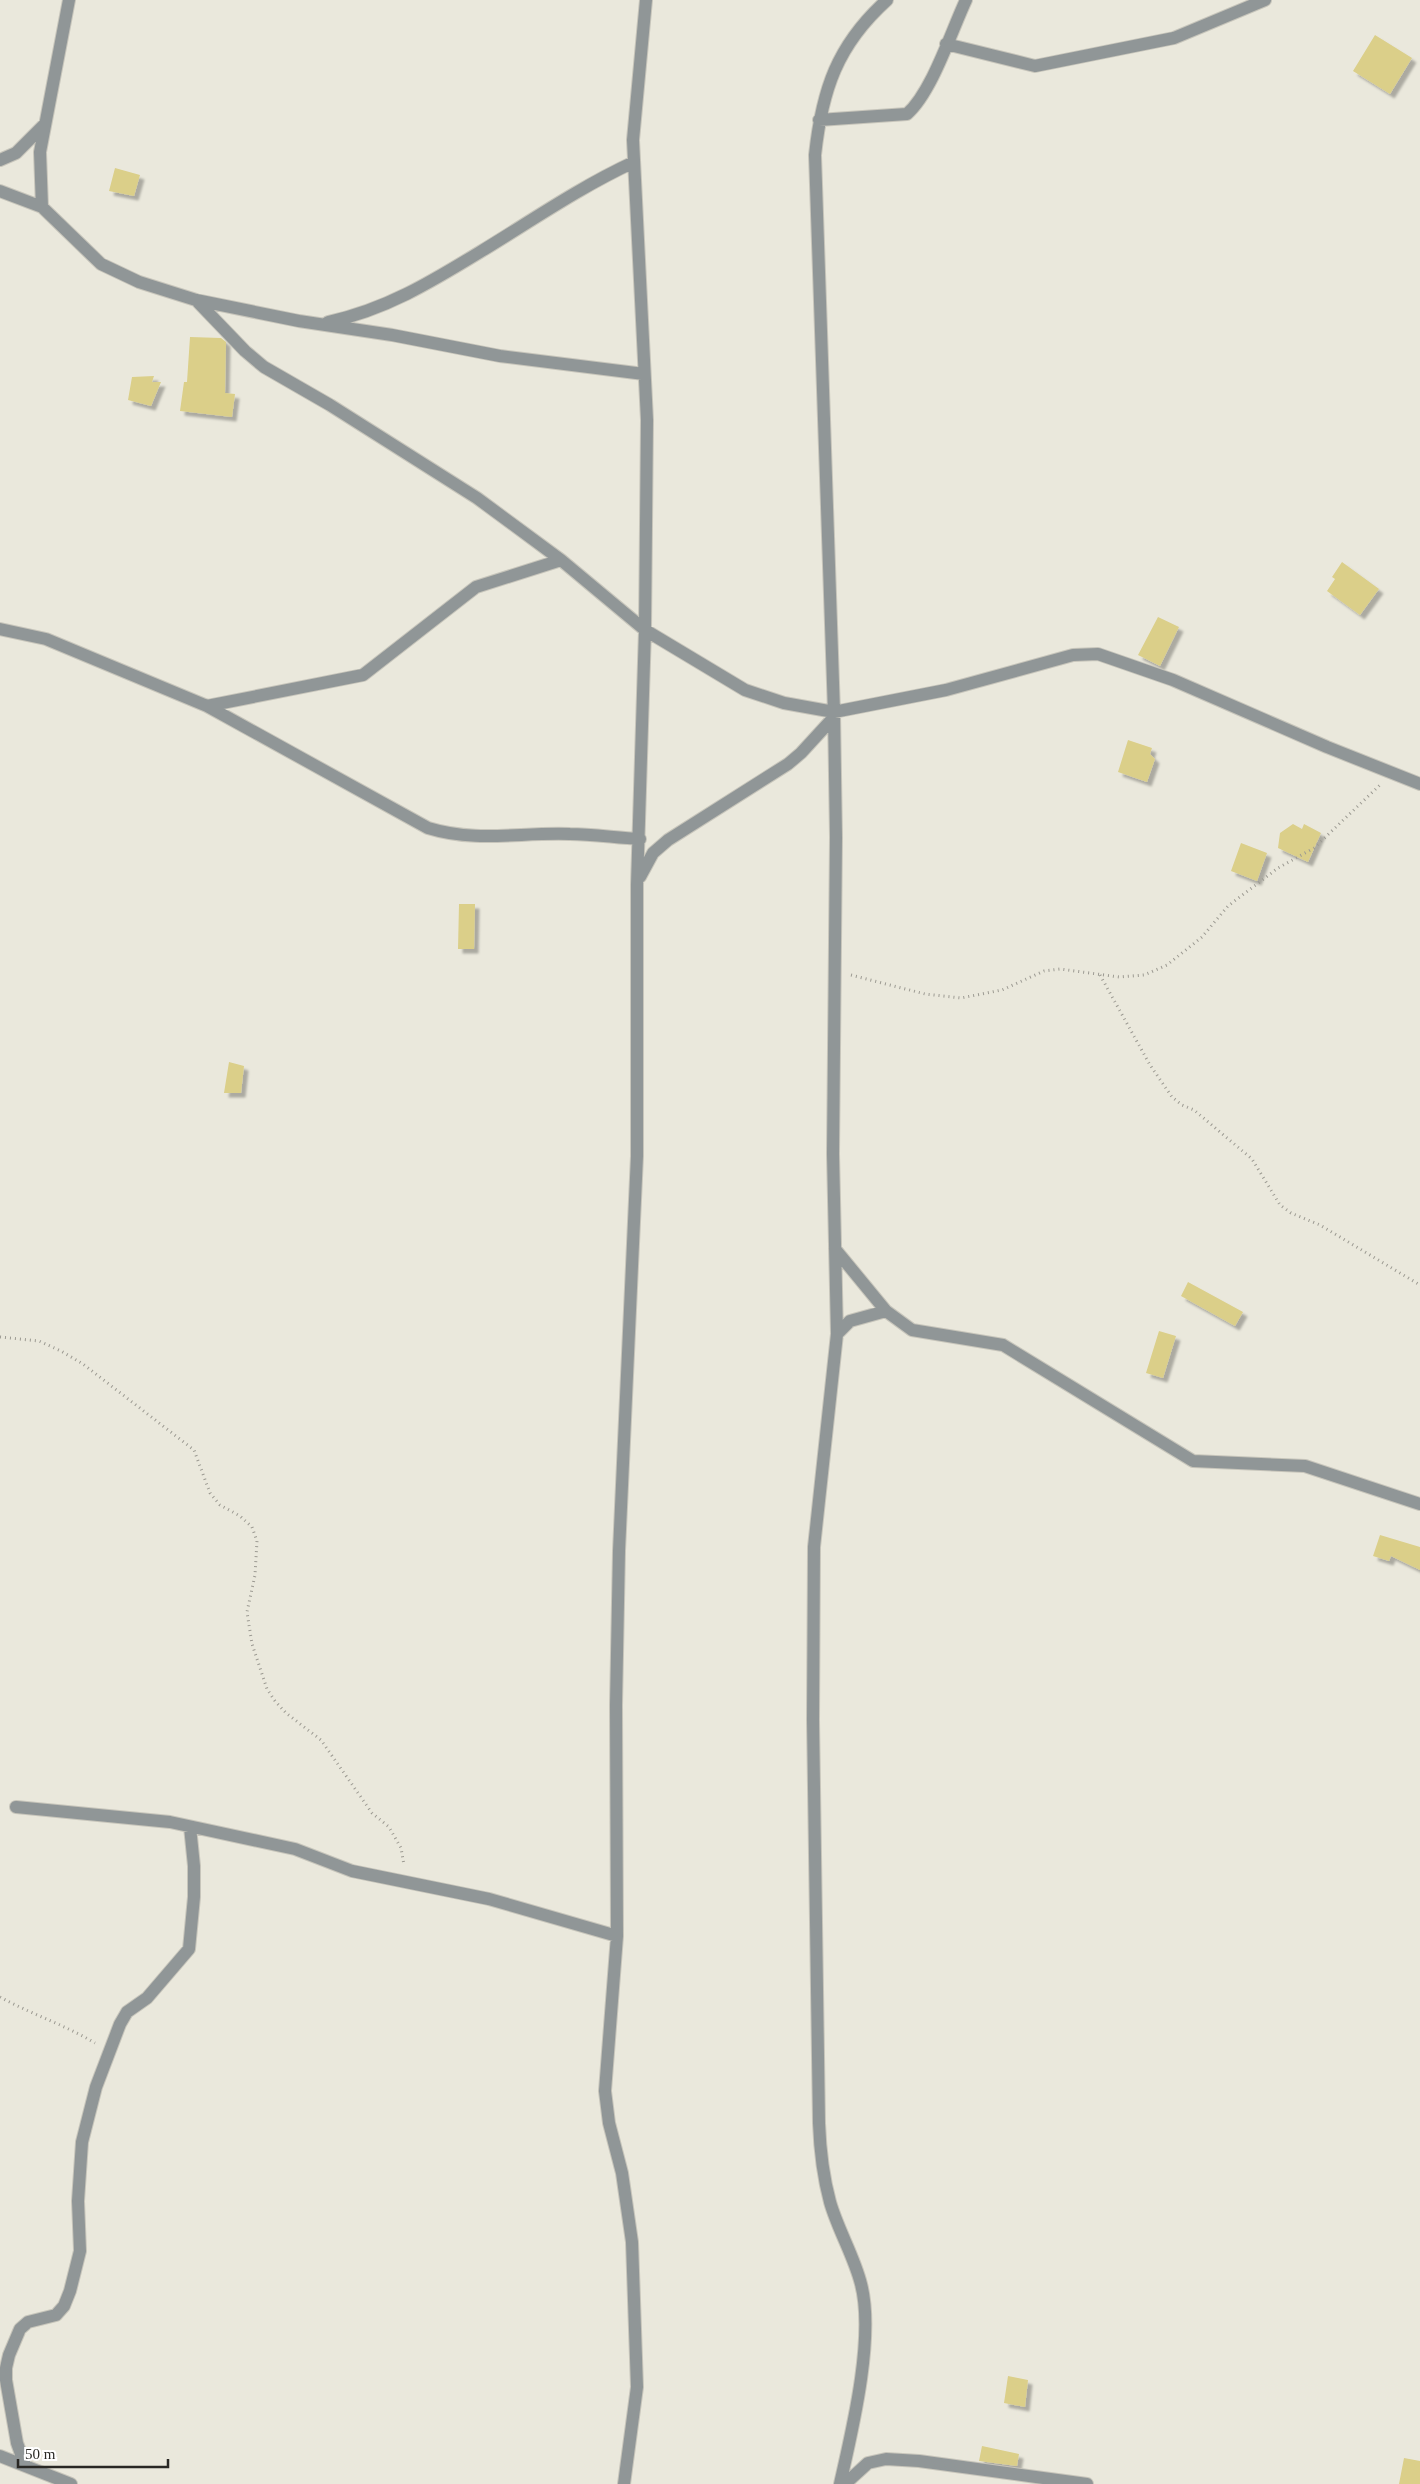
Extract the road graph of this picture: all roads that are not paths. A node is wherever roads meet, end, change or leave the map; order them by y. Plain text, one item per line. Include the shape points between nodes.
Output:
1 (69, 0) edge
2 (646, 0) edge
3 (887, 0) edge
4 (966, 0) edge
5 (1265, 0) edge
6 (946, 44) junction
7 (819, 120) junction
8 (45, 124) junction
9 (0, 160) edge
10 (634, 162) junction
11 (0, 191) edge
12 (42, 207) junction
13 (196, 300) junction
14 (319, 324) junction
15 (644, 374) junction
16 (561, 560) junction
17 (0, 629) edge
18 (645, 630) junction
19 (207, 706) junction
20 (834, 715) junction
21 (1420, 784) edge
22 (640, 839) junction
23 (636, 885) junction
24 (835, 1249) junction
25 (886, 1311) junction
26 (836, 1334) junction
27 (1420, 1504) edge
28 (16, 1807) dead end
29 (190, 1827) junction
30 (617, 1936) junction
31 (3, 2377) edge
32 (0, 2456) edge
33 (25, 2465) junction
34 (71, 2484) edge
35 (624, 2484) edge
36 (840, 2484) edge
37 (845, 2484) edge
38 (1087, 2484) edge

1 - 8 street
2 - 10 street via 634,119
3 - 7 street via 865,20 837,62
4 - 6 street
5 - 6 street via 1174,38 1035,66
6 - 7 street via 917,106 906,114
7 - 20 street via 815,165
8 - 9 street via 16,153
8 - 12 street via 40,152
10 - 14 street via 598,179 422,288 354,317
10 - 15 street
11 - 12 street
12 - 13 street via 101,264 139,282
13 - 14 street
13 - 16 street via 264,367 477,498
14 - 15 street via 500,356
15 - 18 street via 647,420
16 - 18 street
16 - 19 street via 476,587 363,676
17 - 19 street via 46,639
18 - 20 street via 745,690
18 - 22 street
19 - 22 street via 436,831 482,838 570,834
20 - 21 street via 946,690 1073,655 1098,654 1172,680
20 - 23 street via 788,764 668,840 654,853
20 - 24 street via 837,971 833,1154
22 - 23 street
23 - 30 street via 637,1156 619,1551
24 - 25 street
24 - 26 street
25 - 26 street via 850,1321
25 - 27 street via 912,1330 1003,1345 1192,1461 1305,1466
26 - 36 street via 814,1547 813,1720 819,2123 821,2162 830,2204 862,2284 866,2315 859,2386
28 - 29 street via 170,1822
29 - 30 street via 295,1849 352,1871 489,1899
29 - 31 street via 194,1890 189,1949 147,1998 127,2012 120,2024 96,2087 82,2142 78,2201 80,2251 70,2291 56,2315 28,2322 20,2329
30 - 35 street via 605,2091 632,2242 637,2387
31 - 33 street
32 - 33 street
33 - 34 street
37 - 38 street via 868,2463 886,2459

